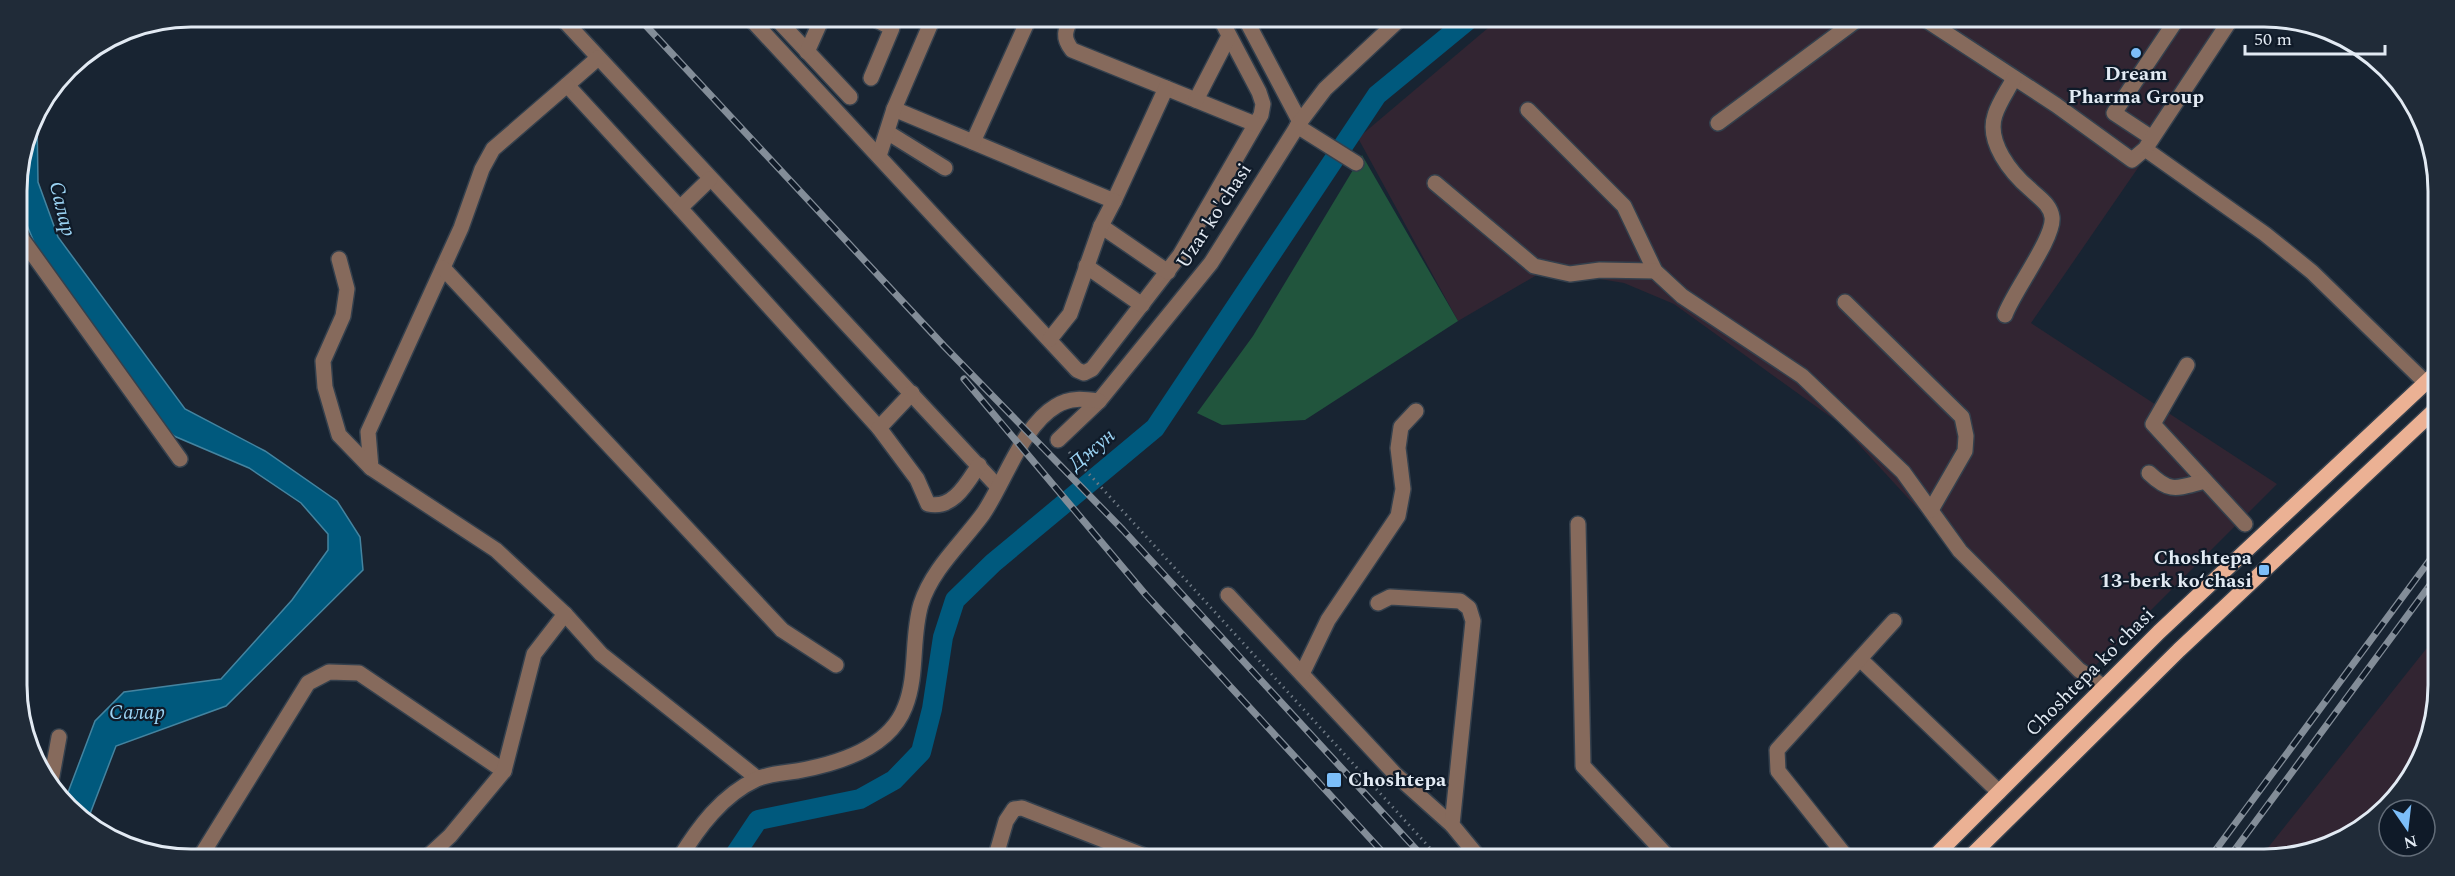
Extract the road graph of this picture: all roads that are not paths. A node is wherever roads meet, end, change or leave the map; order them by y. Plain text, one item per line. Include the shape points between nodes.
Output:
1 (570, 27) edge
2 (758, 27) edge
3 (784, 27) edge
4 (818, 27) edge
5 (890, 27) edge
6 (928, 27) edge
7 (1025, 27) edge
8 (1067, 27) edge
9 (1224, 27) edge
10 (1250, 27) edge
11 (1391, 27) edge
12 (1847, 27) edge
13 (1937, 27) edge
14 (2172, 27) edge
15 (2226, 27) edge
16 (1229, 36) junction
17 (807, 52) junction
18 (598, 58) junction
19 (871, 78) dead end
20 (2014, 78) junction
21 (567, 85) junction
22 (1166, 88) junction
23 (850, 97) dead end
24 (1196, 100) junction
25 (894, 109) junction
26 (1528, 110) dead end
27 (1718, 123) dead end
28 (1255, 124) junction
29 (1302, 127) junction
30 (887, 132) junction
31 (973, 142) junction
32 (2148, 143) junction
33 (879, 156) junction
34 (1356, 163) dead end
35 (945, 168) dead end
36 (710, 179) junction
37 (1435, 183) dead end
38 (1114, 201) junction
39 (680, 208) junction
40 (1101, 226) junction
41 (27, 246) edge
42 (339, 259) dead end
43 (1086, 266) junction
44 (443, 268) junction
45 (1655, 271) junction
46 (1168, 272) junction
47 (1845, 302) dead end
48 (1142, 305) junction
49 (2005, 315) dead end
50 (1050, 339) junction
51 (2187, 364) dead end
52 (1084, 373) junction
53 (2428, 382) edge
54 (2426, 384) junction
55 (912, 393) junction
56 (1096, 401) junction
57 (1416, 411) dead end
58 (2428, 415) edge
59 (879, 428) junction
60 (1058, 440) road end
61 (180, 459) dead end
62 (979, 465) junction
63 (371, 468) junction
64 (2149, 473) dead end
65 (2205, 481) junction
66 (998, 487) junction
67 (1931, 510) junction
68 (1578, 524) dead end
69 (2245, 524) dead end
70 (1228, 595) dead end
71 (1378, 603) dead end
72 (565, 614) junction
73 (1894, 621) dead end
74 (1860, 659) junction
75 (837, 665) dead end
76 (1302, 674) junction
77 (2104, 687) junction
78 (59, 737) dead end
79 (504, 771) junction
80 (53, 772) edge
81 (757, 778) junction
82 (1999, 792) junction
83 (1452, 825) junction
84 (206, 849) edge
85 (436, 849) edge
86 (685, 849) edge
87 (998, 849) edge
88 (1127, 849) edge
89 (1472, 849) edge
90 (1661, 849) edge
91 (1840, 849) edge
92 (1942, 849) edge
93 (1978, 849) edge

1 - 18 street
2 - 33 street
3 - 17 street
4 - 17 street
5 - 19 street
6 - 25 street
7 - 31 street
8 - 22 street via 1066,42 1072,50
9 - 16 street
10 - 29 street
11 - 29 street, Uzar ko'chasi via 1325,89
12 - 27 street
13 - 20 street
14 - 32 street via 2114,113
15 - 32 street
16 - 24 street
16 - 28 street via 1263,104
17 - 23 street
18 - 21 street
18 - 36 street
20 - 32 street via 2132,160
20 - 49 street via 1994,116 1994,138 2013,174 2047,204 2052,219 2042,250
21 - 39 street
21 - 44 street via 493,149
22 - 24 street
22 - 38 street
24 - 28 street
25 - 30 street
25 - 31 street
26 - 45 street via 1624,206
28 - 46 street
29 - 34 street
29 - 56 street, Uzar ko'chasi via 1211,263
30 - 33 street
30 - 35 street
31 - 38 street
32 - 54 street via 2312,272
33 - 50 street
36 - 39 street
36 - 55 street
37 - 45 street via 1534,266 1570,274
38 - 40 street
39 - 59 street
40 - 43 street
40 - 46 street
41 - 61 street
42 - 63 street via 347,290 343,316 323,361 325,387 339,435
43 - 48 street
43 - 50 street via 1070,314
44 - 63 street via 368,432
44 - 75 street via 782,630
45 - 67 street via 1682,296 1802,376 1903,472
46 - 48 street
47 - 67 street via 1962,417 1965,451
48 - 52 street via 1092,369
50 - 52 street
51 - 65 street via 2152,424
52 - 56 street
53 - 54 main road, Choshtepa ko'chasi
54 - 77 main road, Choshtepa ko'chasi
55 - 59 street
55 - 62 street
56 - 60 street, Uzar ko'chasi
56 - 66 street via 1077,398 1056,406 1034,425
57 - 76 street via 1401,427 1398,448 1403,489 1398,516 1328,620
58 - 93 main road via 2179,650
59 - 62 street via 917,479 928,504 949,501 962,491
62 - 66 street
63 - 72 street via 496,550
64 - 65 street via 2164,487 2180,488
65 - 69 street
66 - 81 street via 937,574 921,604 910,688 896,724 877,741 846,758 821,767
67 - 77 street via 1960,551 2079,670
68 - 90 street via 1583,765
70 - 76 street
71 - 83 street via 1390,597 1448,600 1460,601 1469,608 1473,621
72 - 79 street via 534,654
72 - 81 street via 601,654
73 - 74 street
74 - 82 street
74 - 91 street via 1777,750 1778,771
76 - 83 street via 1395,774
77 - 82 main road, Choshtepa ko'chasi
78 - 80 street
79 - 84 street via 358,673 329,672 308,683
79 - 85 street
81 - 86 street via 717,807
82 - 92 main road, Choshtepa ko'chasi
83 - 89 street
87 - 88 street via 1006,821 1014,809 1022,808

